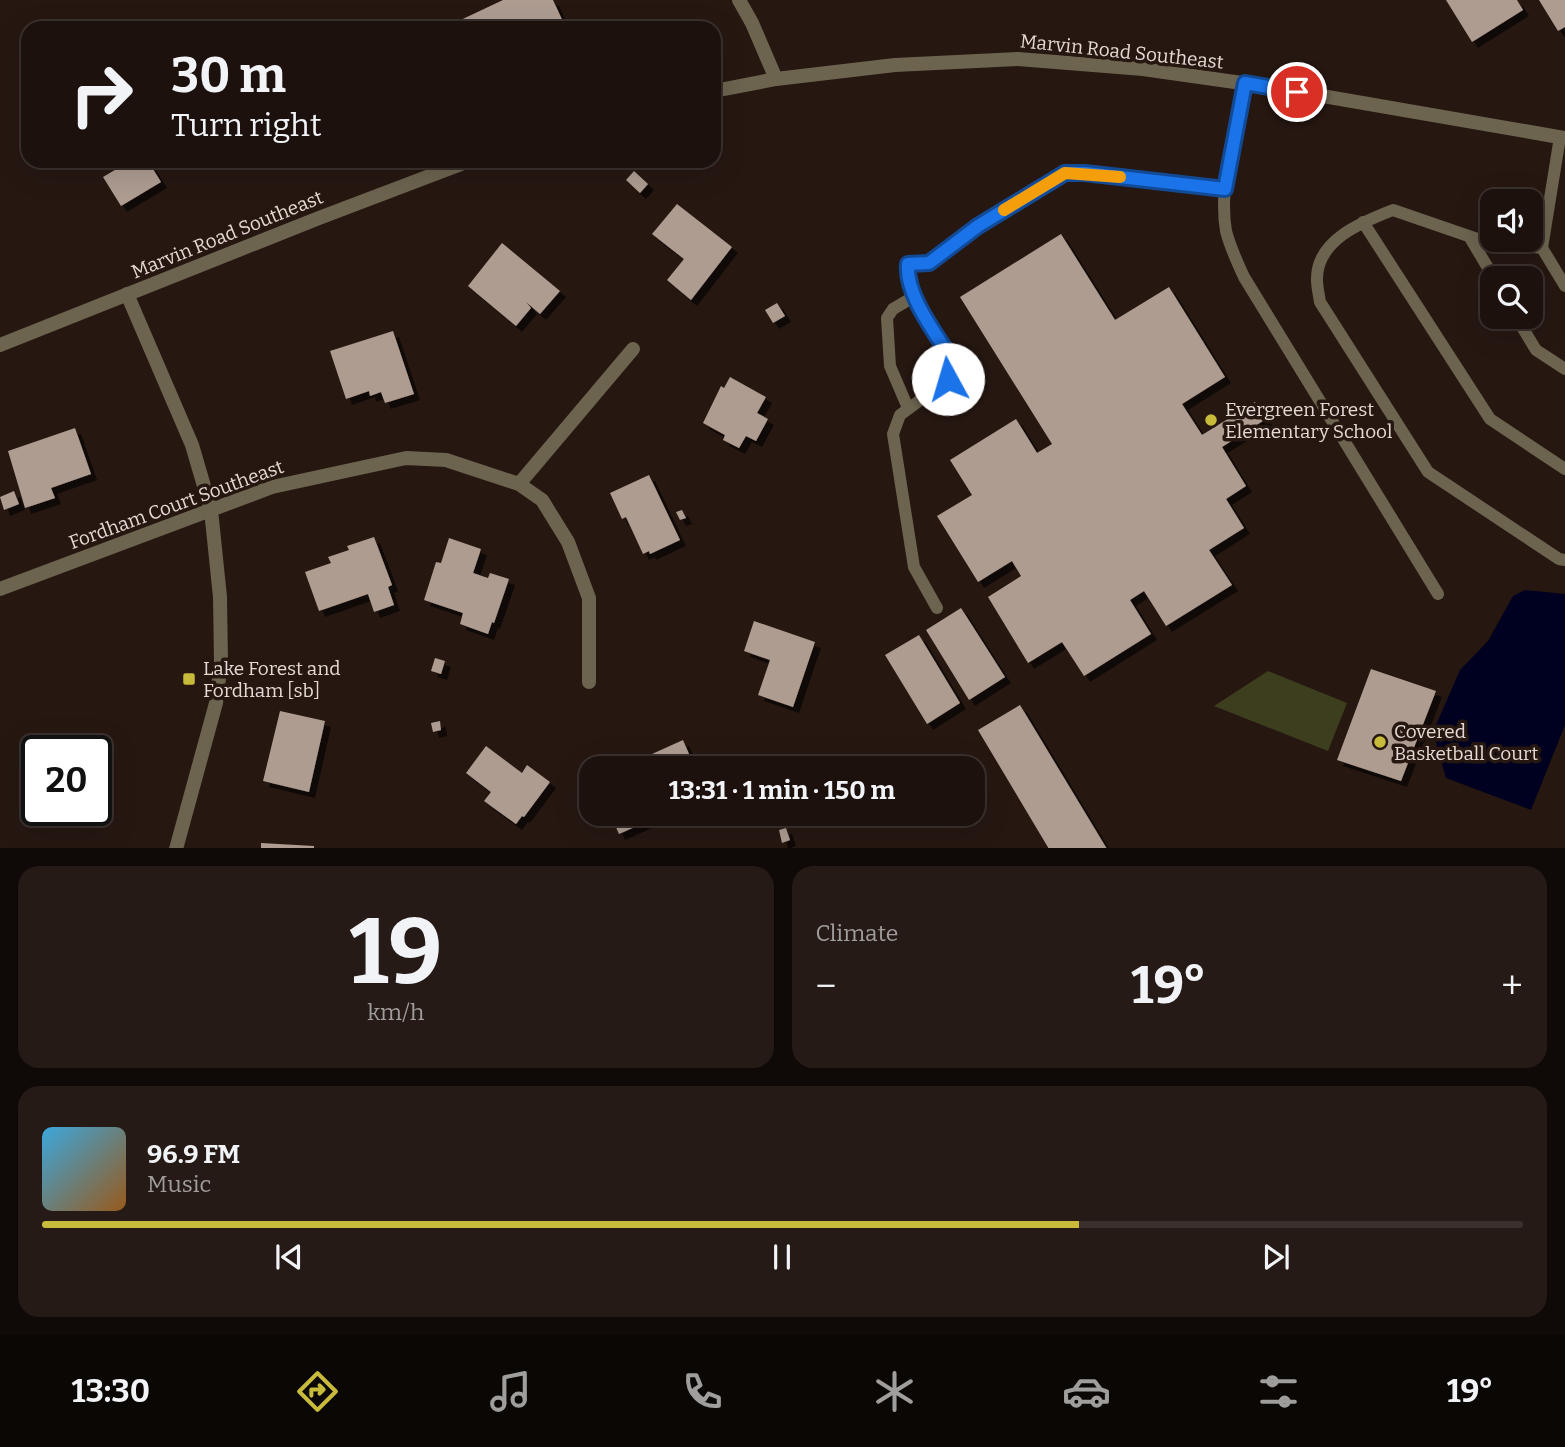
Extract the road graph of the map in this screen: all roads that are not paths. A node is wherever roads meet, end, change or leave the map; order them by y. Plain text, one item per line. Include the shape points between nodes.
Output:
1 (739, 0) edge
2 (776, 79) junction
3 (1245, 83) junction
4 (721, 90) edge
5 (1563, 137) edge
6 (451, 168) edge
7 (1225, 189) junction
8 (1363, 222) junction
9 (1469, 236) junction
10 (1480, 240) edge
11 (1543, 243) edge
12 (1543, 250) edge
13 (1487, 266) edge
14 (1565, 286) edge
15 (127, 294) junction
16 (915, 296) junction
17 (1523, 329) edge
18 (0, 345) edge
19 (634, 349) dead end
20 (1565, 369) edge
21 (908, 408) junction
22 (1565, 469) edge
23 (519, 484) junction
24 (211, 510) junction
25 (1565, 560) edge
26 (0, 589) edge
27 (1438, 594) dead end
28 (937, 608) dead end
29 (589, 682) dead end
30 (176, 848) edge

1 - 2 street
2 - 3 street, Marvin Road Southeast via 895,65 1018,59
2 - 4 street, Marvin Road Southeast
3 - 5 street, Marvin Road Southeast
3 - 7 lane
5 - 11 lane
6 - 15 street, Marvin Road Southeast
7 - 16 lane via 1065,173 978,226 929,263 908,264 907,278
7 - 27 lane via 1229,245 1244,277
8 - 9 lane via 1393,210
8 - 22 lane via 1490,419
8 - 25 lane via 1323,256 1317,278 1320,302 1428,472
9 - 10 lane
9 - 13 lane
12 - 14 lane
15 - 18 street, Marvin Road Southeast
15 - 24 street via 192,445
16 - 21 lane via 887,318 890,366
16 - 21 lane via 954,363 948,379
17 - 20 lane via 1536,350
19 - 23 street
21 - 28 lane via 893,434 914,567
23 - 24 street, Fordham Court Southeast via 446,460 406,458 272,487
23 - 29 street, Fordham Court Southeast via 542,500 568,542 589,598
24 - 26 street, Fordham Court Southeast
24 - 30 street via 221,662 216,703

